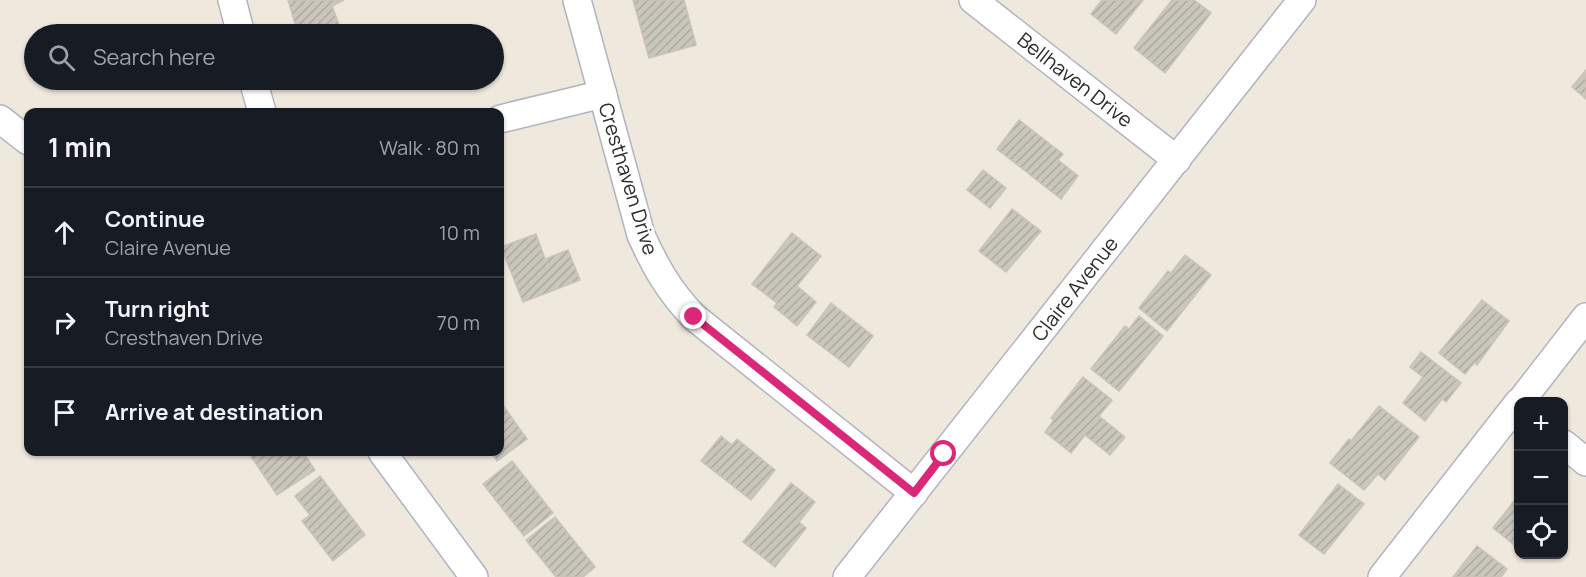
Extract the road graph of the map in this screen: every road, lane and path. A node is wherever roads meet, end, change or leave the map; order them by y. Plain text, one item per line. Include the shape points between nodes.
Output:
1 (232, 0) edge
2 (577, 0) edge
3 (973, 0) edge
4 (1302, 0) edge
5 (238, 24) edge
6 (256, 90) edge
7 (603, 94) junction
8 (261, 108) edge
9 (504, 118) edge
10 (0, 119) edge
11 (24, 138) edge
12 (1177, 160) junction
13 (1586, 317) edge
14 (1524, 397) edge
15 (1514, 410) edge
16 (1568, 448) edge
17 (385, 456) edge
18 (1586, 462) edge
19 (914, 493) junction
20 (474, 577) edge
21 (847, 577) edge
22 (1382, 577) edge

1 - 5 street
2 - 7 street, Cresthaven Drive
3 - 12 street, Bellhaven Drive
4 - 12 street, Claire Avenue
6 - 8 street
7 - 9 street
7 - 19 street, Cresthaven Drive via 641,235 673,295 694,317
10 - 11 street
12 - 19 street, Claire Avenue
13 - 14 street
15 - 22 street
16 - 18 street
17 - 20 street
19 - 21 street, Claire Avenue

